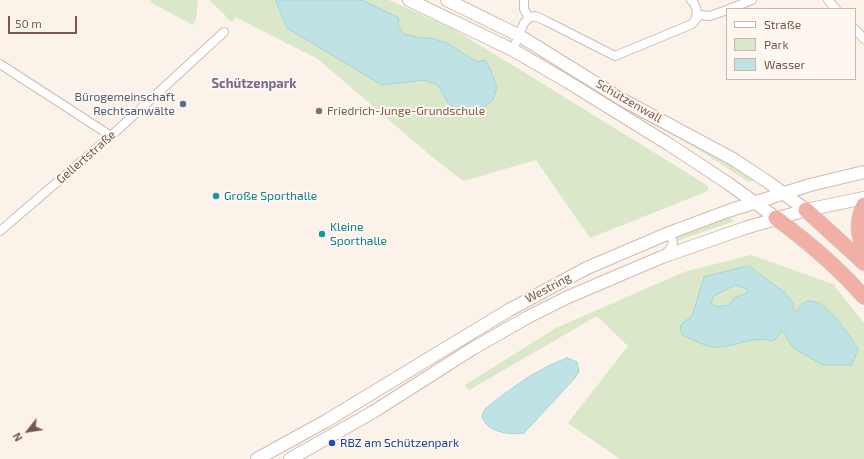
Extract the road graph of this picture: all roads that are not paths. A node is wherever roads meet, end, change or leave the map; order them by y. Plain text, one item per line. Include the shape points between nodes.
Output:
1 (410, 0) edge
2 (447, 0) edge
3 (524, 0) edge
4 (691, 0) edge
5 (752, 0) edge
6 (828, 0) edge
7 (731, 8) edge
8 (835, 8) edge
9 (726, 10) edge
10 (696, 17) junction
11 (529, 18) junction
12 (856, 30) edge
13 (224, 32) dead end
14 (520, 36) junction
15 (864, 39) edge
16 (513, 50) junction
17 (0, 64) edge
18 (111, 136) junction
19 (864, 172) edge
20 (784, 193) junction
21 (864, 198) edge
22 (755, 202) junction
23 (806, 210) junction
24 (863, 210) edge
25 (776, 218) junction
26 (1, 228) edge
27 (660, 236) junction
28 (864, 248) edge
29 (662, 257) junction
30 (864, 263) edge
31 (864, 297) edge
32 (257, 459) edge
33 (290, 459) edge

1 - 16 main road, Schützenwall
2 - 14 main road, Schützenwall
3 - 11 street via 524,9
4 - 10 street via 697,9
5 - 7 street
6 - 8 street
9 - 10 street via 710,16
10 - 11 street via 692,24 615,56 535,16
11 - 14 street via 524,23
12 - 15 street
13 - 18 street, Gellertstraße
14 - 16 street
14 - 20 main road, Schützenwall via 623,100 733,159
16 - 22 main road, Schützenwall via 670,145
17 - 18 street
18 - 26 street, Gellertstraße
19 - 20 main road, Westring
20 - 22 main road, Westring
20 - 23 main road, Schützenwall
21 - 23 main road, Westring
22 - 25 main road, Schützenwall
22 - 27 main road, Westring
23 - 25 main road, Westring
23 - 30 highway
24 - 28 highway via 858,231
25 - 29 main road, Westring
25 - 31 highway via 838,269
27 - 29 street via 671,236 673,239 670,249
27 - 32 main road, Westring via 587,268 532,296 326,421
29 - 33 main road, Westring via 590,287 528,317 373,412

